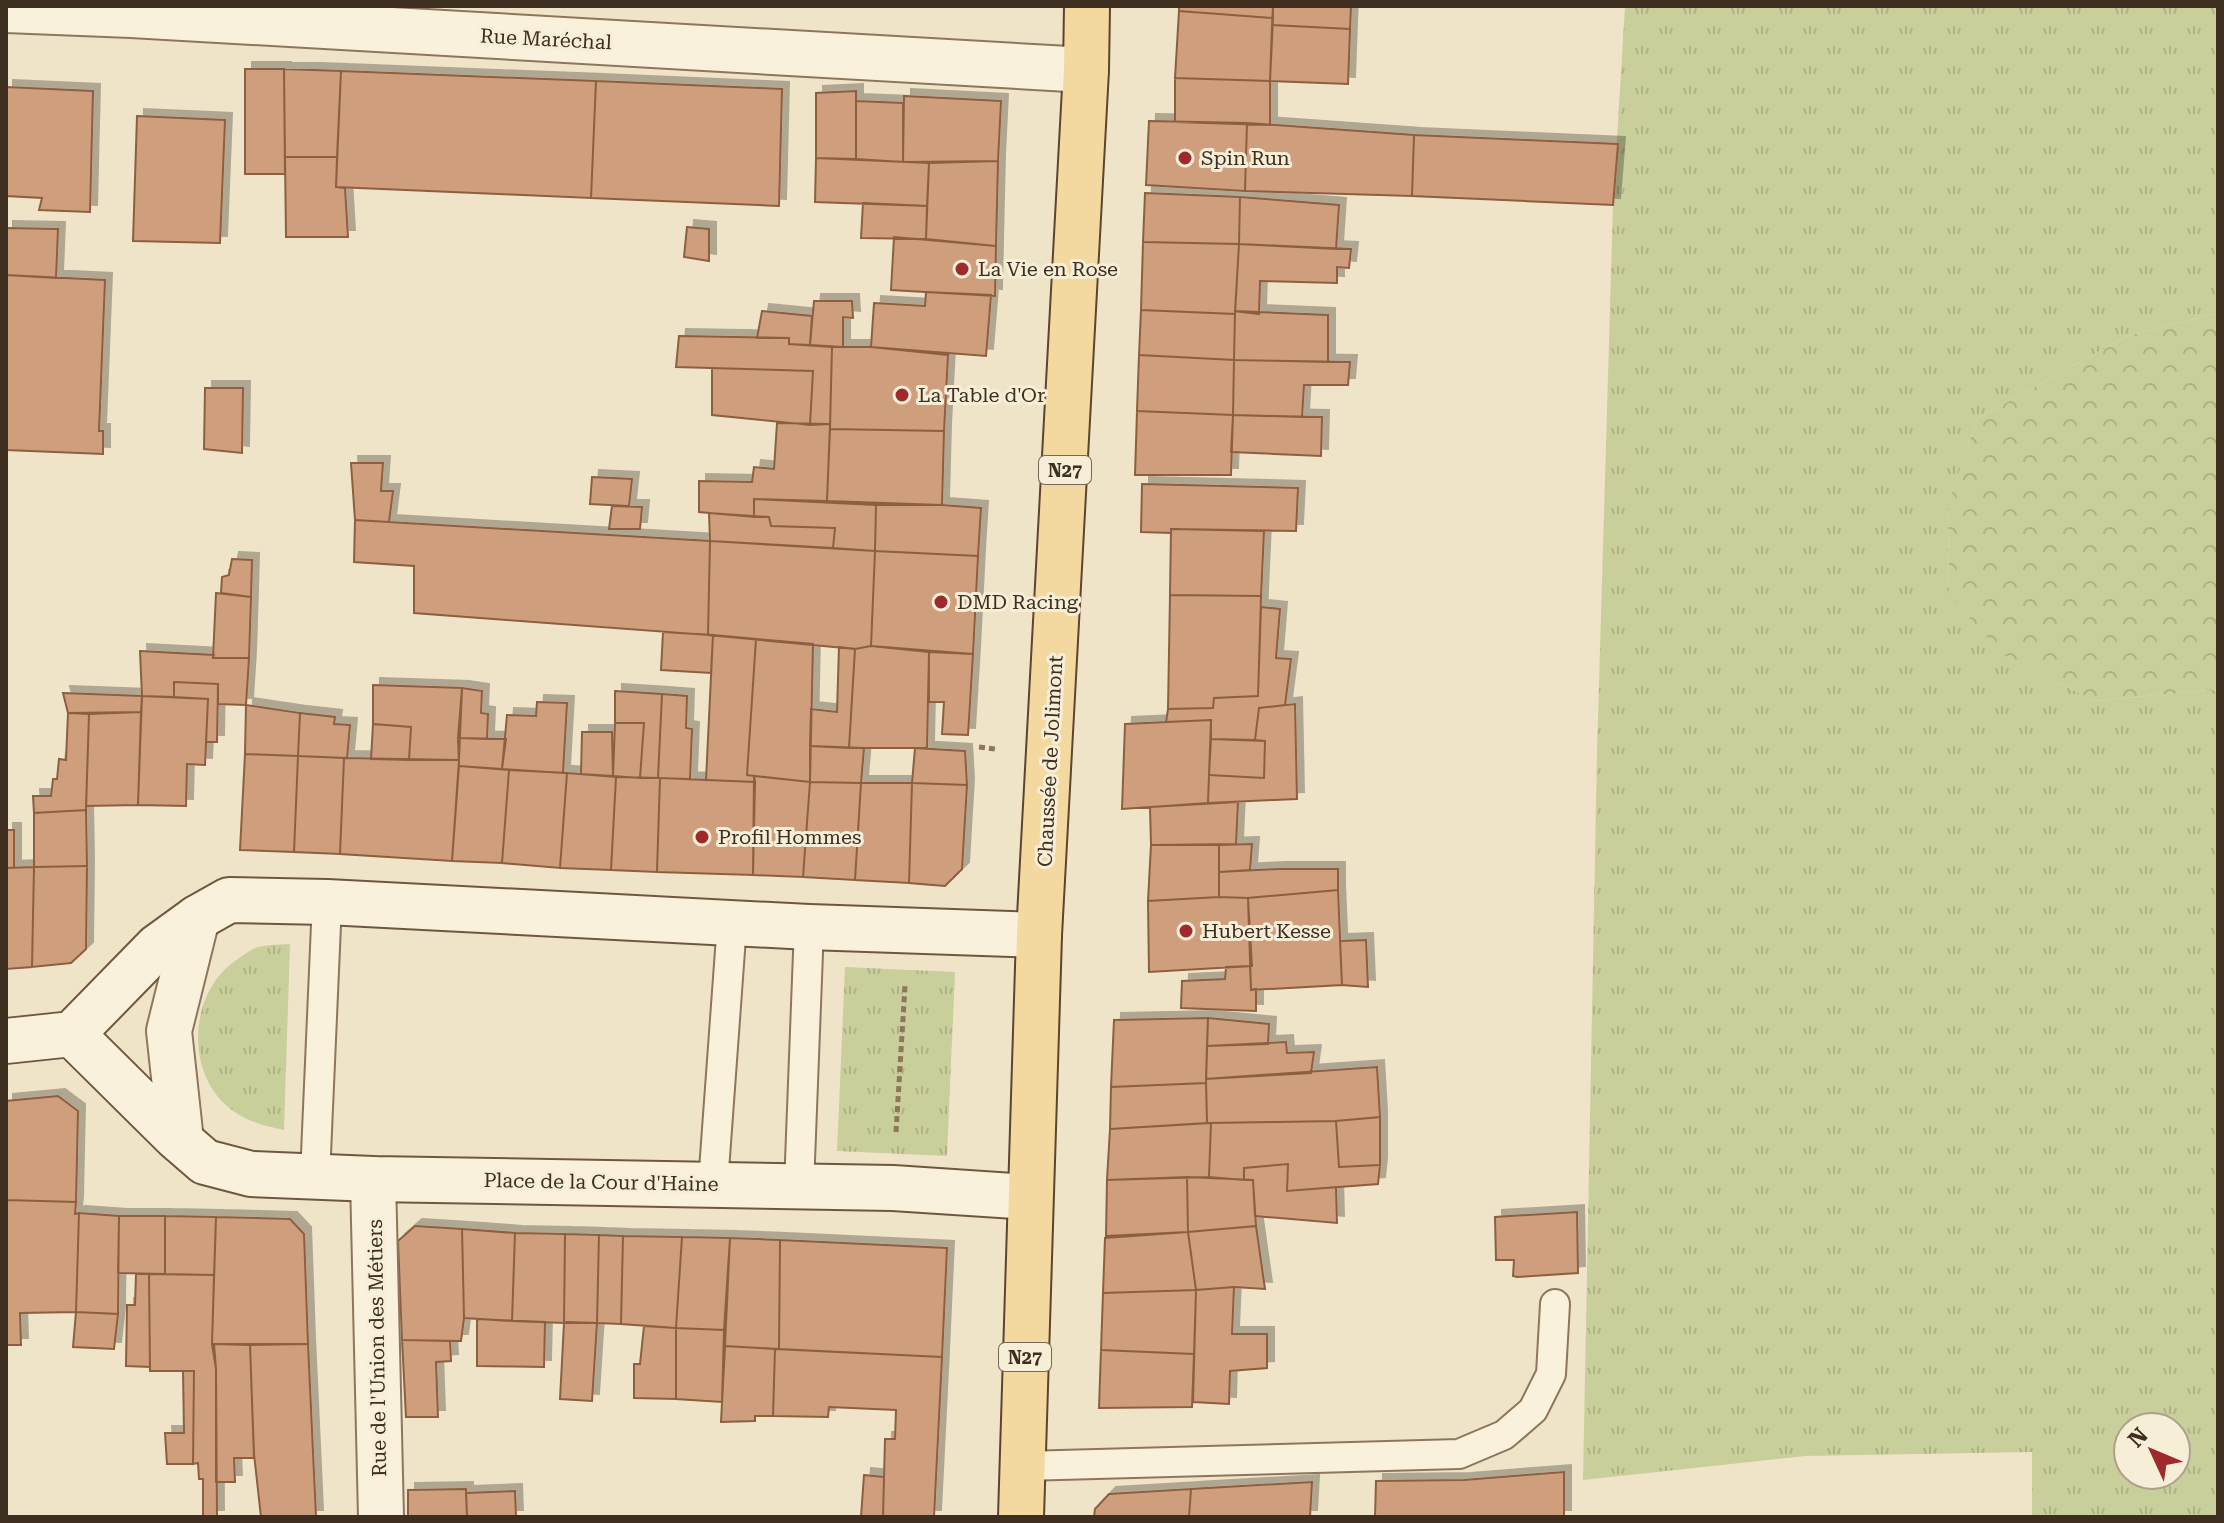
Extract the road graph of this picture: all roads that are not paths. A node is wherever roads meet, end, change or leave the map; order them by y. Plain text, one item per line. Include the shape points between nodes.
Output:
1 (1087, 6) edge
2 (6, 10) edge
3 (1086, 70) junction
4 (327, 902) junction
5 (197, 918) junction
6 (732, 923) junction
7 (809, 927) junction
8 (1039, 935) junction
9 (72, 1034) junction
10 (6, 1041) edge
11 (181, 1141) junction
12 (315, 1177) junction
13 (373, 1179) junction
14 (713, 1184) junction
15 (799, 1187) junction
16 (1030, 1197) junction
17 (1555, 1304) dead end
18 (1023, 1466) junction
19 (381, 1517) edge
20 (1021, 1517) edge

1 - 3 main road, Chaussée de Jolimont / N27
2 - 3 street, Rue Maréchal
3 - 8 main road, Chaussée de Jolimont / N27
4 - 5 street via 229,900
4 - 6 street
4 - 12 lane
5 - 9 street via 157,947
5 - 11 street via 169,1031
6 - 7 street
6 - 14 lane
7 - 8 street
7 - 15 lane
8 - 16 main road, Chaussée de Jolimont / N27
9 - 10 street
9 - 11 street, Place de la Cour d'Haine
11 - 12 street, Place de la Cour d'Haine via 205,1162 251,1174
12 - 13 street, Place de la Cour d'Haine
13 - 14 street, Place de la Cour d'Haine
13 - 19 street, Rue de l'Union des Métiers
14 - 15 street, Place de la Cour d'Haine
15 - 16 street, Place de la Cour d'Haine
16 - 18 main road, Chaussée de Jolimont / N27
17 - 18 lane via 1551,1374 1533,1410 1504,1435 1459,1454
18 - 20 main road, Chaussée de Jolimont / N27

